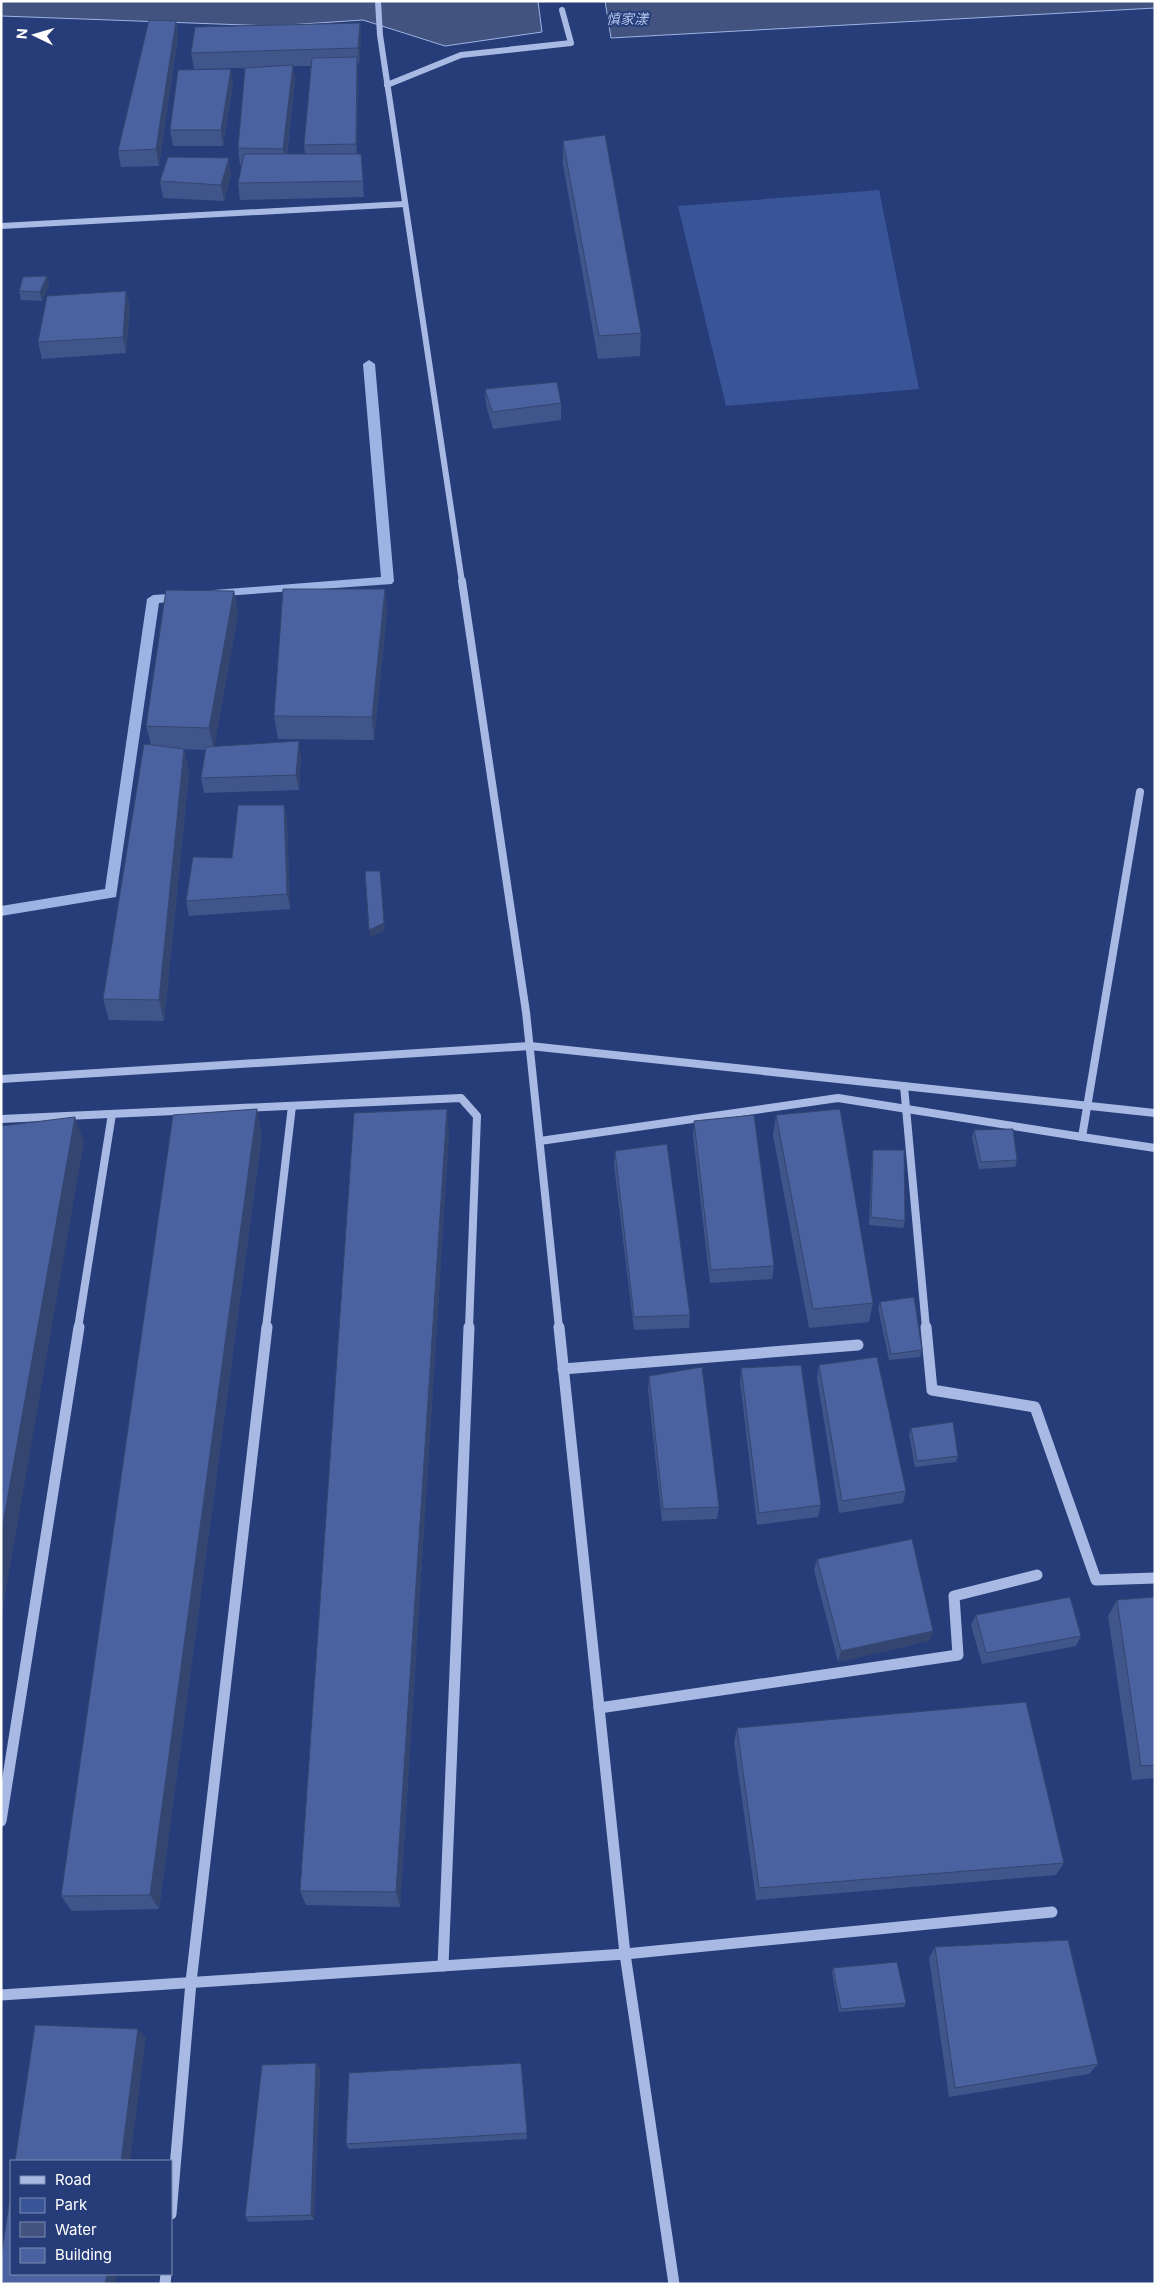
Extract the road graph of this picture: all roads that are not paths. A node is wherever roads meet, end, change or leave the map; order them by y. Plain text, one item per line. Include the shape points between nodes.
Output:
1 (378, 1) edge
2 (562, 10) dead end
3 (388, 85) junction
4 (405, 204) junction
5 (1, 226) edge
6 (1140, 792) dead end
7 (530, 1046) junction
8 (1, 1079) edge
9 (904, 1086) junction
10 (292, 1106) junction
11 (1087, 1106) junction
12 (907, 1109) junction
13 (112, 1114) junction
14 (1155, 1114) edge
15 (1, 1119) edge
16 (1082, 1137) junction
17 (540, 1142) junction
18 (1155, 1148) edge
19 (858, 1345) dead end
20 (563, 1369) junction
21 (1037, 1575) dead end
22 (1155, 1578) edge
23 (599, 1708) junction
24 (1, 1821) edge
25 (1052, 1912) dead end
26 (625, 1954) junction
27 (443, 1966) junction
28 (191, 1982) junction
29 (1, 1995) edge
30 (172, 2202) edge
31 (674, 2284) edge

1 - 3 street
2 - 3 street via 571,43 462,55
3 - 4 street
4 - 5 street
4 - 7 street
6 - 11 street
7 - 8 street
7 - 9 street
7 - 17 street
9 - 11 street
9 - 12 street
10 - 13 street
10 - 27 street via 461,1098 477,1116
10 - 28 street
11 - 14 street
11 - 16 street
12 - 16 street
12 - 17 street via 838,1098
12 - 22 street via 932,1390 1035,1408 1096,1580
13 - 15 street
13 - 24 street
16 - 18 street
17 - 20 street
19 - 20 street
20 - 23 street
21 - 23 street via 954,1596 958,1655
23 - 26 street
25 - 26 street
26 - 27 street
26 - 31 street
27 - 28 street
28 - 29 street
28 - 30 street

